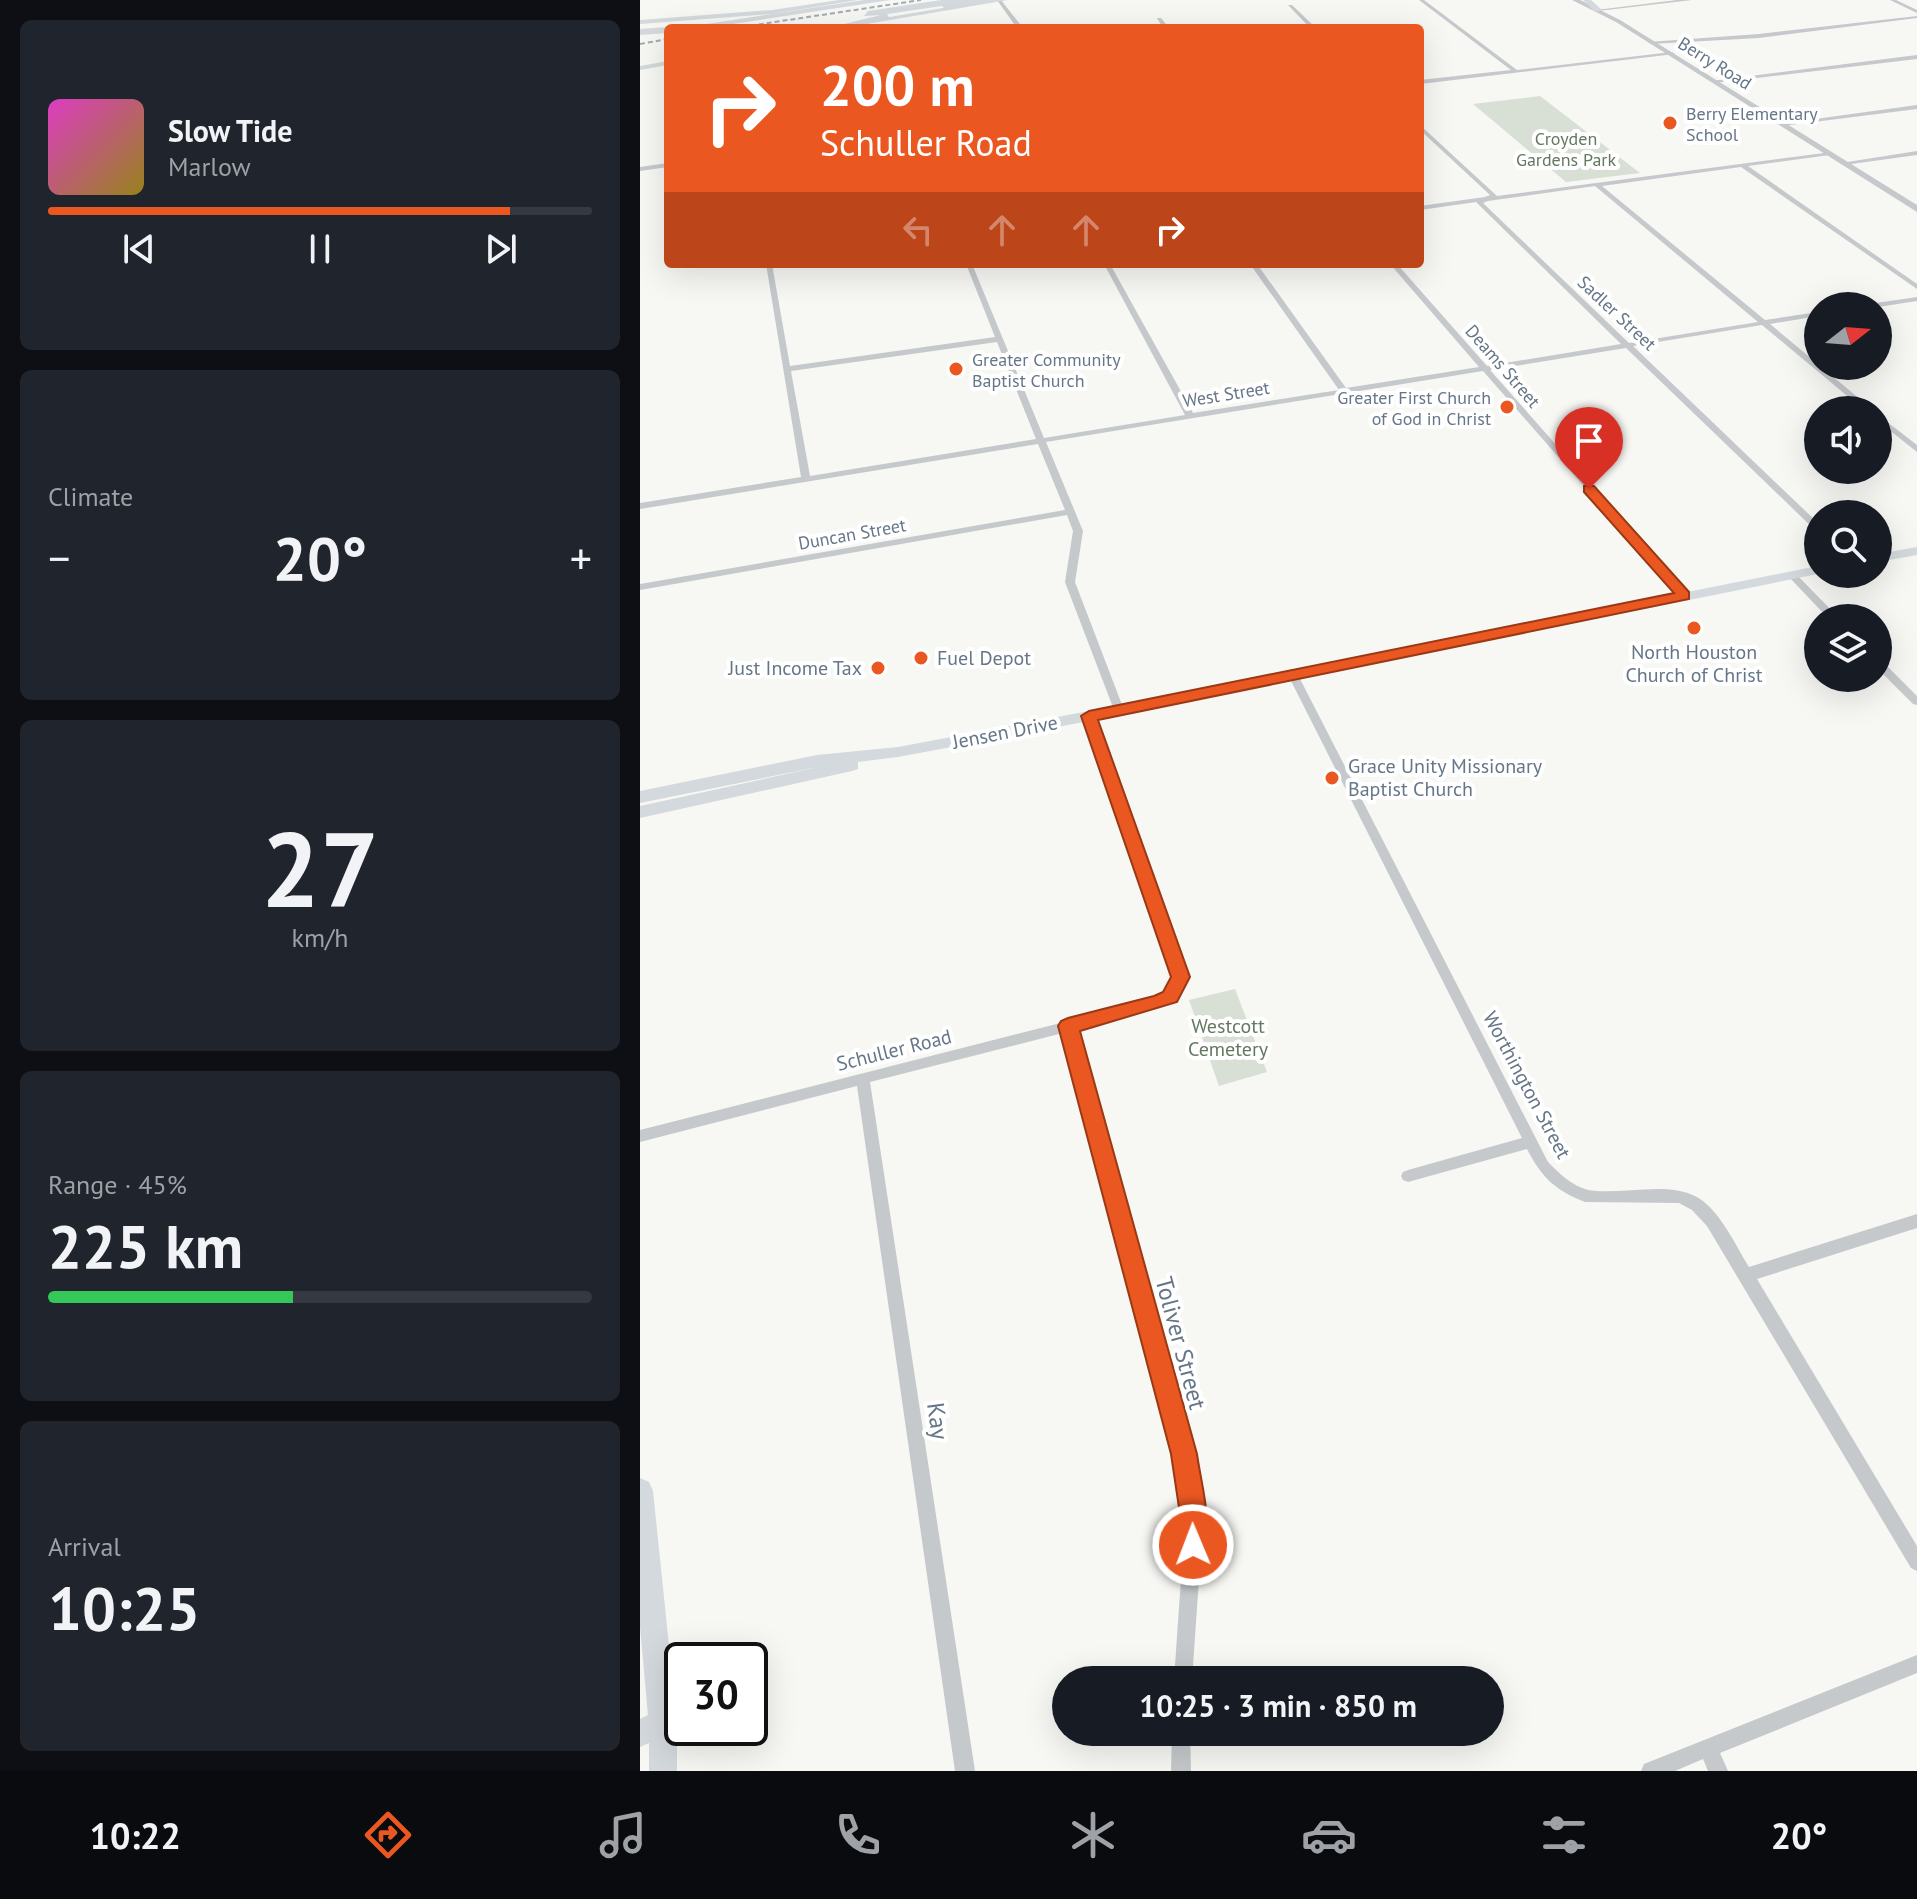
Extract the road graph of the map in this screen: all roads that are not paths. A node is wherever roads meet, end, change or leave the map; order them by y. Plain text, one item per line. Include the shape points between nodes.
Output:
1 (854, 0) edge
2 (885, 0) edge
3 (960, 0) edge
4 (988, 0) edge
5 (1002, 0) edge
6 (1421, 0) edge
7 (1575, 0) edge
8 (1587, 0) edge
9 (1690, 0) edge
10 (1892, 0) edge
11 (1290, 6) dead end
12 (1598, 10) junction
13 (1917, 14) edge
14 (1159, 19) dead end
15 (640, 22) edge
16 (714, 24) edge
17 (798, 24) edge
18 (852, 24) edge
19 (853, 24) edge
20 (1017, 24) edge
21 (1163, 24) edge
22 (1309, 24) edge
23 (664, 30) edge
24 (640, 32) edge
25 (664, 37) edge
26 (640, 39) edge
27 (1651, 42) junction
28 (1672, 54) junction
29 (1917, 57) edge
30 (664, 64) edge
31 (640, 68) edge
32 (1515, 71) junction
33 (1714, 81) junction
34 (1424, 82) edge
35 (1917, 107) edge
36 (1782, 124) junction
37 (1424, 131) edge
38 (1830, 153) junction
39 (1917, 153) edge
40 (1844, 163) junction
41 (1743, 165) junction
42 (664, 166) edge
43 (640, 169) edge
44 (1597, 185) junction
45 (1484, 199) junction
46 (1424, 207) edge
47 (1917, 209) edge
48 (770, 268) edge
49 (971, 268) edge
50 (1109, 268) edge
51 (1256, 268) edge
52 (1396, 268) edge
53 (1917, 287) edge
54 (1917, 299) edge
55 (1892, 303) edge
56 (1804, 316) edge
57 (1762, 322) junction
58 (999, 339) junction
59 (1627, 344) junction
60 (1483, 367) junction
61 (787, 369) junction
62 (1344, 391) junction
63 (1852, 396) edge
64 (1190, 416) junction
65 (1892, 428) edge
66 (1041, 441) junction
67 (1917, 449) edge
68 (806, 479) junction
69 (640, 506) edge
70 (1070, 512) junction
71 (1804, 515) edge
72 (1917, 551) edge
73 (1892, 555) edge
74 (1804, 573) edge
75 (1792, 575) junction
76 (640, 587) edge
77 (1684, 595) junction
78 (1820, 604) edge
79 (1293, 675) junction
80 (1892, 677) edge
81 (1917, 702) edge
82 (1119, 710) junction
83 (1089, 716) junction
84 (782, 776) junction
85 (640, 797) edge
86 (640, 812) edge
87 (1068, 1026) junction
88 (863, 1079) junction
89 (640, 1136) edge
90 (1531, 1142) junction
91 (1408, 1176) dead end
92 (1917, 1221) edge
93 (1746, 1275) junction
94 (640, 1491) edge
95 (1917, 1562) edge
96 (1917, 1664) edge
97 (1184, 1666) edge
98 (651, 1728) edge
99 (1181, 1746) edge
100 (1708, 1748) junction
101 (663, 1771) edge
102 (965, 1771) edge
103 (1181, 1771) edge
104 (1651, 1771) edge
105 (1718, 1771) edge

1 - 15 main road
2 - 16 highway
3 - 17 highway
4 - 18 highway
5 - 19 main road
5 - 20 street
6 - 32 street
7 - 12 street, Berry Road
8 - 12 main road
9 - 12 street
10 - 13 street
11 - 22 street
12 - 27 street, Berry Road
13 - 27 street via 1759,36
14 - 21 street
23 - 24 highway
25 - 26 highway
27 - 28 street, Berry Road
28 - 32 street
28 - 33 street, Berry Road
29 - 33 street
30 - 31 main road
32 - 34 street
33 - 36 street, Berry Road
35 - 36 street
36 - 38 street, Berry Road
37 - 45 street, Sadler Street via 1494,195
38 - 40 street, Berry Road
38 - 41 street
39 - 40 street
40 - 47 street, Berry Road
41 - 44 street
41 - 53 street
42 - 43 street
44 - 45 street
44 - 57 street
45 - 46 street
45 - 59 street, Sadler Street via 1479,203
48 - 61 street
49 - 58 street
50 - 64 street
51 - 62 street
52 - 60 street, Deams Street
54 - 55 street
56 - 57 street, West Street
57 - 59 street, West Street
57 - 63 street
58 - 61 street
58 - 66 street
59 - 60 street, West Street
59 - 71 street, Sadler Street
60 - 62 street, West Street
60 - 77 street, Deams Street
61 - 68 street
62 - 64 street, West Street
64 - 66 street, West Street
65 - 67 street
66 - 68 street, West Street
66 - 70 street
68 - 69 street, West Street
70 - 76 street, Duncan Street
70 - 82 street via 1078,531 1072,592
72 - 73 main road
74 - 75 main road, Jensen Drive
75 - 77 main road, Jensen Drive
75 - 78 street
77 - 79 main road, Jensen Drive
79 - 82 main road, Jensen Drive
79 - 90 street, Worthington Street
80 - 81 street
82 - 83 main road, Jensen Drive
83 - 84 main road, Jensen Drive
83 - 87 street, Schuller Road via 1181,977 1170,997 1158,1003
84 - 85 main road, Jensen Drive
84 - 86 main road, Jensen Drive
87 - 88 street, Schuller Road
87 - 97 street, Toliver Street via 1190,1485 1194,1521
88 - 89 street, Schuller Road
88 - 102 street, Kay
90 - 91 street
90 - 93 street, Worthington Street via 1558,1182 1585,1196 1680,1197 1697,1205
92 - 93 street
93 - 95 street, Worthington Street
94 - 98 main road
96 - 100 street
98 - 101 main road
99 - 103 street
100 - 104 street
100 - 105 street

